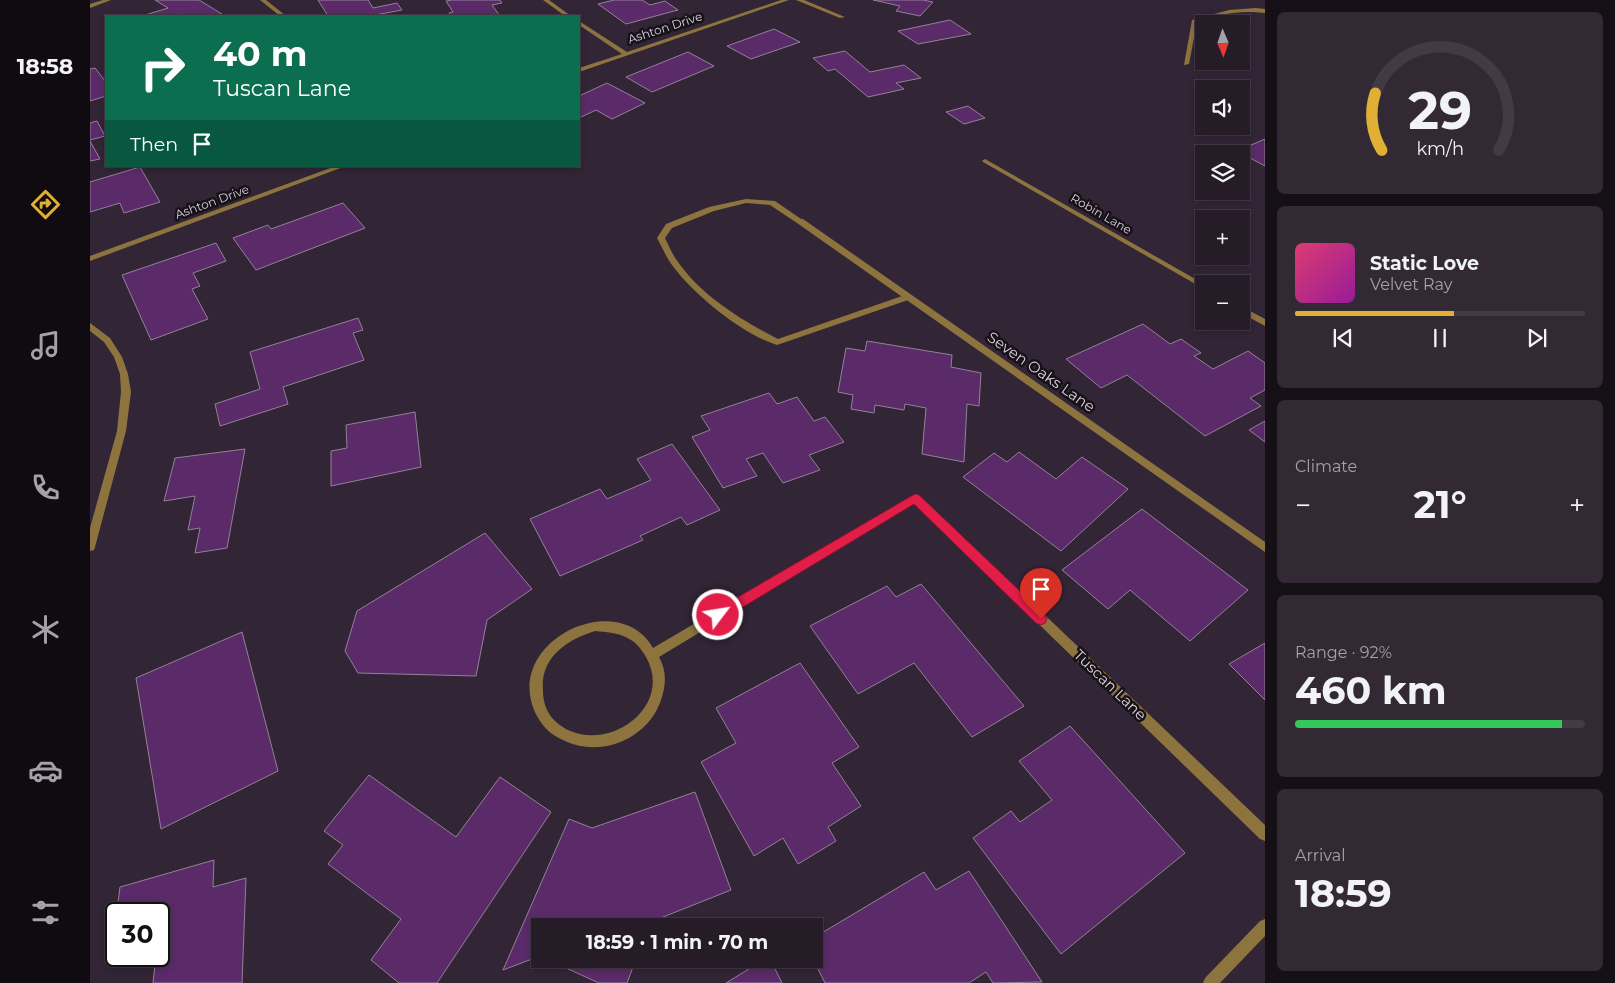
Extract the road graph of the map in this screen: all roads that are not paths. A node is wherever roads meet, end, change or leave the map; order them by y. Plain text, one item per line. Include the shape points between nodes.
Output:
1 (108, 0) edge
2 (263, 0) edge
3 (546, 0) edge
4 (786, 0) edge
5 (798, 0) edge
6 (90, 6) edge
7 (1265, 10) edge
8 (282, 15) edge
9 (567, 15) edge
10 (842, 17) dead end
11 (580, 24) edge
12 (625, 53) junction
13 (1186, 64) dead end
14 (580, 70) edge
15 (985, 161) dead end
16 (339, 167) edge
17 (90, 259) edge
18 (1195, 282) edge
19 (908, 297) junction
20 (1250, 314) edge
21 (1265, 323) edge
22 (90, 326) edge
23 (90, 547) edge
24 (1265, 548) edge
25 (652, 654) junction
26 (1265, 834) edge
27 (1265, 926) edge
28 (1210, 983) edge

1 - 6 street
2 - 8 street
3 - 9 street
4 - 12 street, Ashton Drive
5 - 10 street
7 - 13 street via 1213,14 1194,21
11 - 12 street
12 - 14 street, Ashton Drive
15 - 18 street, Robin Lane
16 - 17 street, Ashton Drive
19 - 19 street, Seven Oaks Lane via 772,203 746,201 712,209 669,226 661,238 676,264 708,297 751,329 777,342
19 - 24 street, Seven Oaks Lane
20 - 21 street
22 - 23 street via 108,341 126,381 126,415
25 - 25 street via 638,637 617,628 594,626 572,633 553,646 540,666 535,688 540,711 555,729 576,741 601,743 626,735 646,719 657,698 660,675
25 - 26 street, Tuscan Lane via 915,498
27 - 28 street

